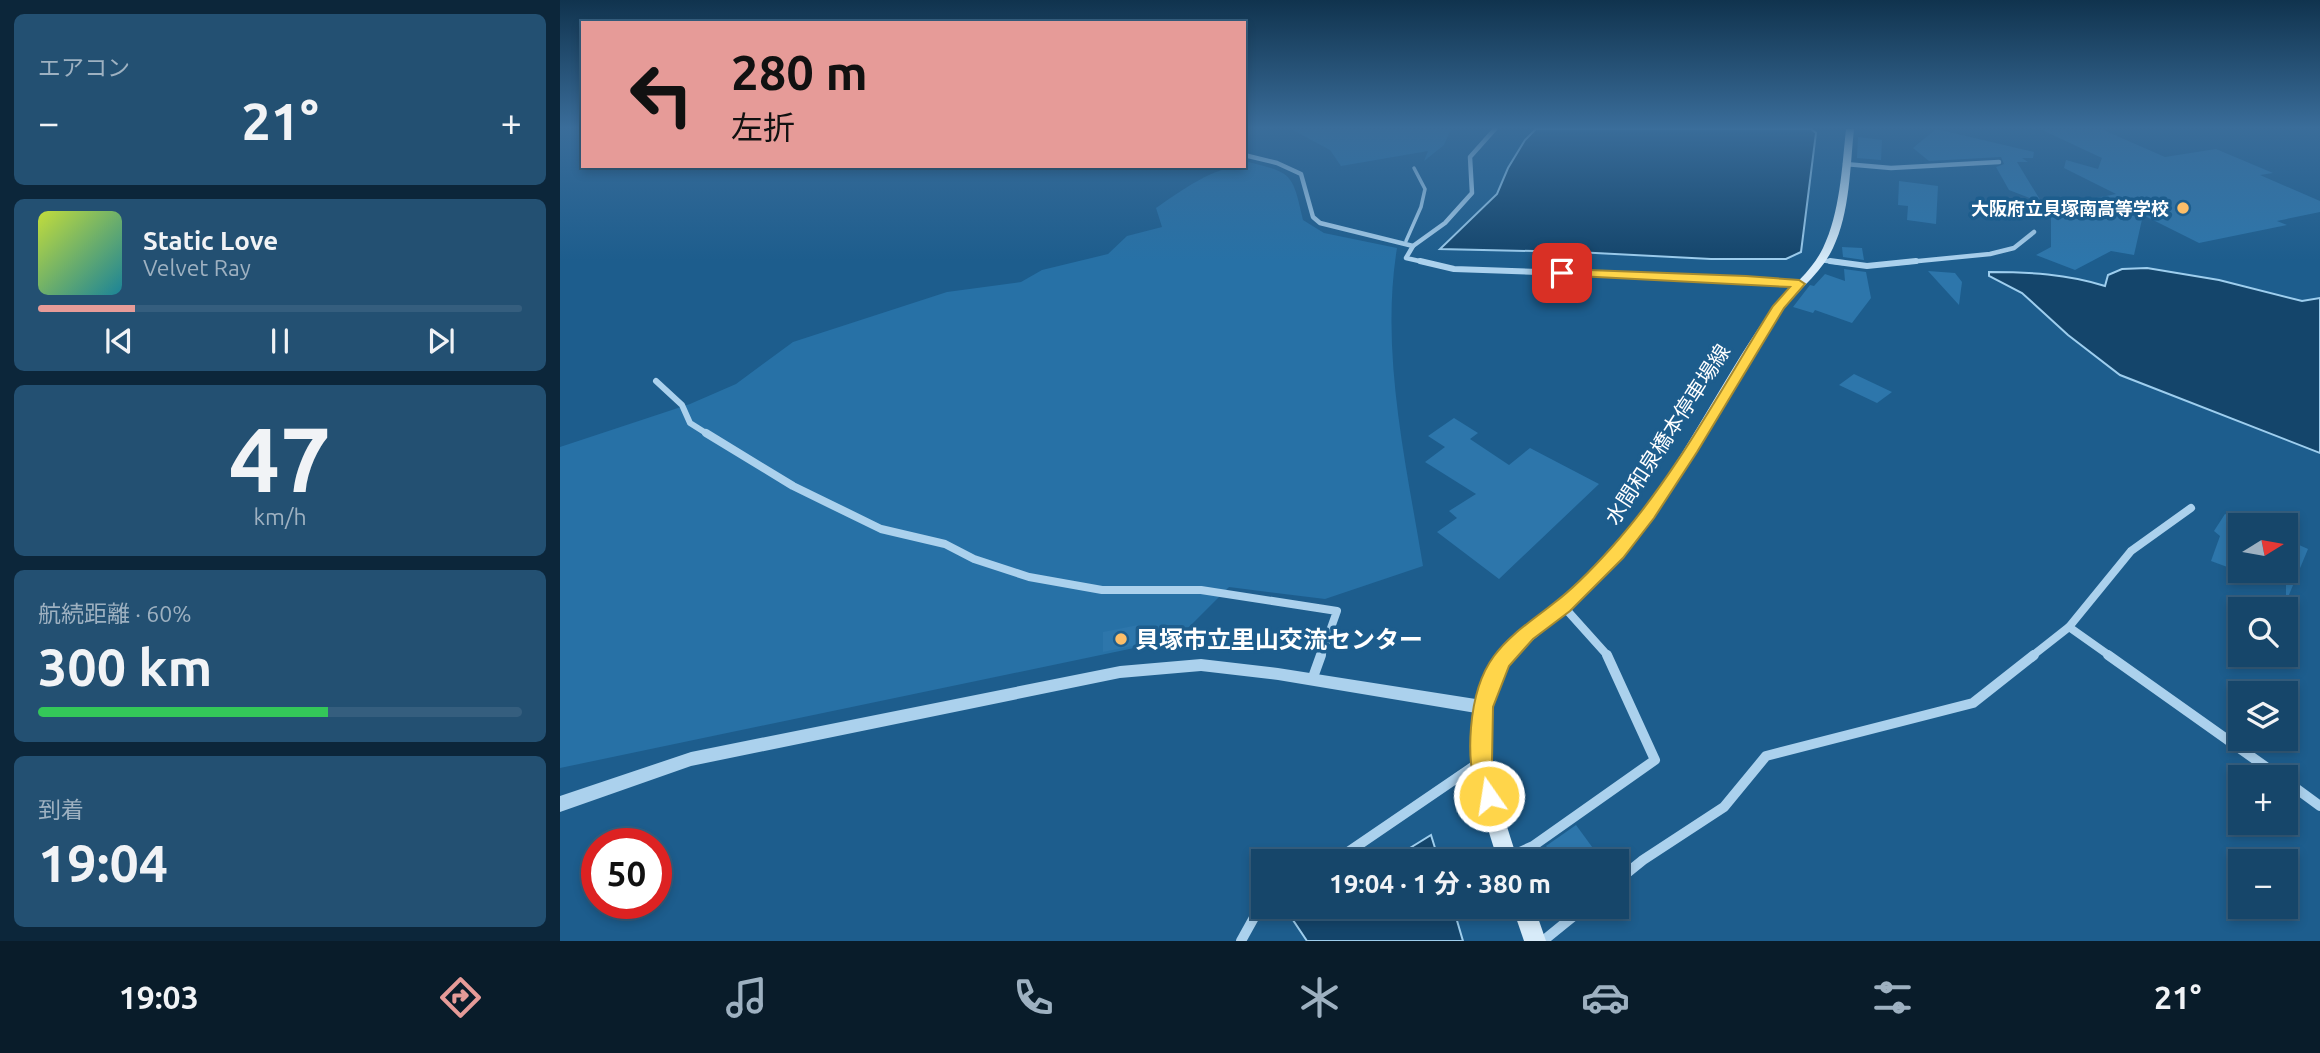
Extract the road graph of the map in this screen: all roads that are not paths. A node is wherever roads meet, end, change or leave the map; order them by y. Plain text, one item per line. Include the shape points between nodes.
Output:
1 (1299, 173) edge
2 (1416, 173) edge
3 (1471, 173) edge
4 (1843, 173) edge
5 (2034, 232) dead end
6 (1406, 241) dead end
7 (1413, 246) junction
8 (1820, 260) junction
9 (1799, 284) junction
10 (656, 381) dead end
11 (2191, 508) dead end
12 (1563, 606) junction
13 (2069, 627) junction
14 (1312, 680) junction
15 (1482, 707) junction
16 (1481, 762) junction
17 (2263, 765) edge
18 (2298, 790) edge
19 (560, 804) edge
20 (2320, 806) edge
21 (1353, 849) edge
22 (1504, 849) edge
23 (1527, 849) edge
24 (1629, 871) edge
25 (1253, 919) edge
26 (1527, 919) edge
27 (1570, 919) edge
28 (1241, 941) edge
29 (1535, 941) edge
30 (1543, 941) edge

1 - 7 street via 1313,217 1320,223
2 - 6 lane via 1425,189
3 - 7 street via 1472,193 1444,223
4 - 8 main road, 水間和泉橋本停車場線 via 1832,238
5 - 8 street via 2014,248 1990,254 1867,266
7 - 9 street via 1406,258 1454,269
8 - 9 main road, 水間和泉橋本停車場線
9 - 12 main road, 水間和泉橋本停車場線 via 1779,306 1648,514 1617,554
10 - 14 street via 682,405 690,423 793,486 881,529 945,544 1028,577 1102,590 1200,590 1337,611
11 - 13 street via 2132,551
12 - 15 main road, 水間和泉橋本停車場線 via 1501,661
12 - 23 street via 1610,658 1654,760
13 - 17 street
13 - 24 street via 1973,704 1766,756 1724,807
14 - 15 street
14 - 19 street via 1201,665 1120,672 691,759
15 - 16 main road, 水間和泉橋本停車場線
16 - 21 street
16 - 22 main road, 水間和泉橋本停車場線
18 - 20 street
25 - 28 street
26 - 29 main road
27 - 30 street

